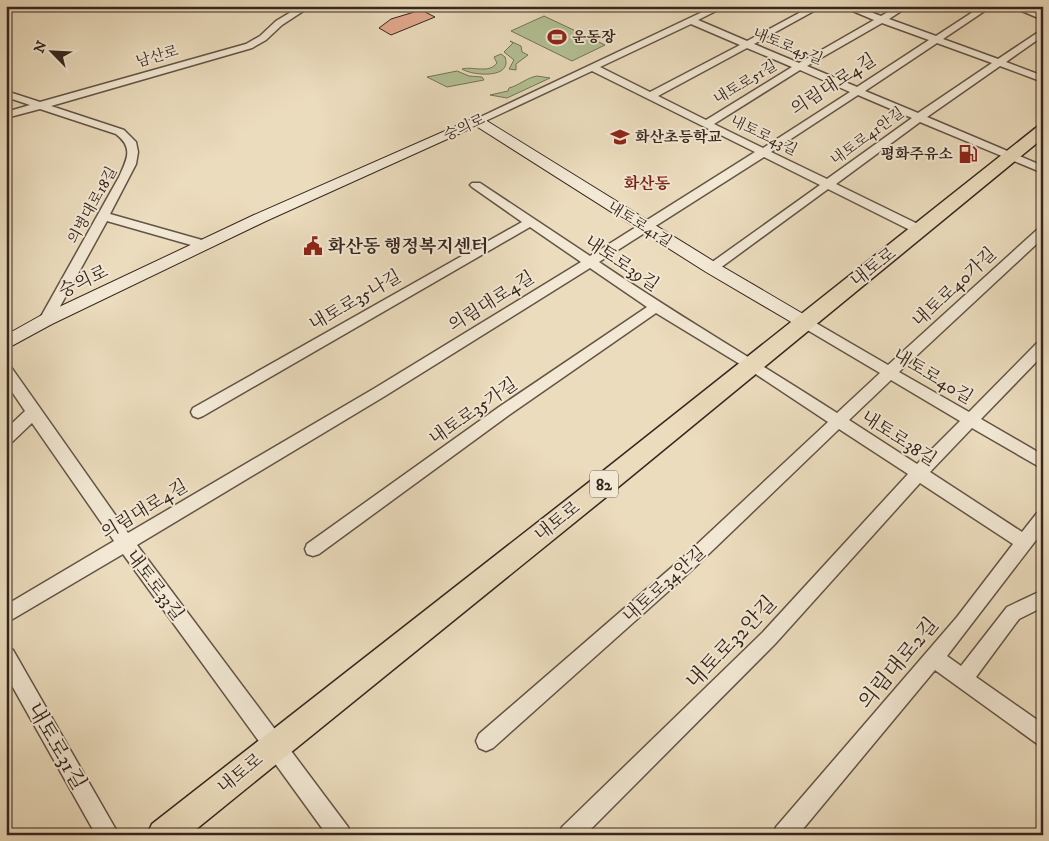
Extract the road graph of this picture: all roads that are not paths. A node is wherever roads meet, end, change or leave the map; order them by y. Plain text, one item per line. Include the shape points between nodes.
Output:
1 (307, 6) edge
2 (722, 6) edge
3 (819, 6) edge
4 (845, 6) edge
5 (905, 6) edge
6 (988, 6) edge
7 (1014, 6) edge
8 (1043, 17) edge
9 (881, 20) junction
10 (692, 21) junction
11 (1043, 32) edge
12 (936, 40) junction
13 (747, 45) junction
14 (1000, 63) junction
15 (800, 66) junction
16 (594, 68) junction
17 (1043, 79) edge
18 (858, 91) junction
19 (6, 94) edge
20 (650, 96) junction
21 (41, 105) junction
22 (6, 115) edge
23 (920, 116) junction
24 (478, 121) junction
25 (706, 124) junction
26 (1043, 130) edge
27 (763, 151) junction
28 (1012, 156) junction
29 (1043, 170) edge
30 (828, 183) junction
31 (476, 185) dead end
32 (103, 216) junction
33 (531, 222) junction
34 (646, 228) junction
35 (920, 230) junction
36 (1043, 231) edge
37 (205, 245) junction
38 (590, 262) junction
39 (712, 268) junction
40 (656, 306) junction
41 (46, 320) junction
42 (804, 322) junction
43 (6, 343) edge
44 (1043, 346) edge
45 (752, 365) junction
46 (6, 371) edge
47 (890, 372) junction
48 (33, 412) junction
49 (198, 412) dead end
50 (970, 419) junction
51 (838, 421) junction
52 (6, 439) edge
53 (1043, 463) edge
54 (918, 474) junction
55 (1043, 518) edge
56 (123, 543) junction
57 (1025, 543) junction
58 (313, 549) dead end
59 (1043, 598) edge
60 (6, 614) edge
61 (6, 656) edge
62 (934, 658) junction
63 (964, 678) junction
64 (1043, 736) edge
65 (486, 741) dead end
66 (276, 745) junction
67 (108, 835) edge
68 (163, 835) edge
69 (340, 835) edge
70 (570, 835) edge
71 (784, 835) edge

1 - 21 street, 남산로 via 249,46
2 - 10 street, 숭의로
3 - 13 street
4 - 9 street
5 - 9 street, 내토로51길
6 - 12 street, 의림대로4길
7 - 8 street
9 - 12 street
9 - 15 street, 내토로51길
10 - 13 street, 내토로45길
10 - 16 street, 숭의로
11 - 14 street, 내토로41안길
12 - 14 street
12 - 18 street, 의림대로4길
13 - 15 street, 내토로45길
13 - 20 street
14 - 17 street
14 - 23 street, 내토로41안길
15 - 18 street, 내토로45길
15 - 25 street, 내토로51길
16 - 20 street, 내토로43길
16 - 24 street, 숭의로
18 - 23 street, 내토로45길
18 - 27 street, 의림대로4길
19 - 21 street, 의병대로18길
20 - 25 street, 내토로43길
21 - 22 street, 남산로
21 - 32 street, 의병대로18길 via 129,138 134,152
23 - 28 street, 내토로45길
23 - 30 street, 내토로41안길
24 - 34 street, 내토로41길
24 - 37 street, 숭의로
25 - 27 street, 내토로43길
26 - 28 main road, 내토로 / 82
27 - 30 street, 내토로43길
27 - 34 street, 의림대로4길
28 - 29 street, 내토로45길
28 - 35 main road, 내토로 / 82
30 - 35 street, 내토로43길
30 - 39 street, 내토로41안길
31 - 33 street, 내토로39길
32 - 37 street
32 - 41 street, 의병대로18길
33 - 38 street, 내토로39길
33 - 49 street, 내토로35나길
34 - 38 street, 의림대로4길
34 - 39 street, 내토로41길
35 - 42 main road, 내토로 / 82
36 - 47 street, 내토로40가길
37 - 41 street, 숭의로
38 - 40 street, 내토로39길
38 - 56 street, 의림대로4길 via 376,394
39 - 42 street, 내토로41길
40 - 45 street, 내토로39길
40 - 58 street, 내토로35가길
41 - 43 street, 숭의로
42 - 45 main road, 내토로 / 82
42 - 47 street, 내토로40길
44 - 50 street, 내토로32안길
45 - 51 street, 내토로38길
45 - 66 main road, 내토로 / 82
46 - 48 street, 내토로33길
47 - 50 street, 내토로40길
47 - 51 street, 내토로40가길
48 - 52 street
48 - 56 street, 내토로33길
50 - 53 street, 내토로40길
50 - 54 street, 내토로32안길
51 - 54 street, 내토로38길
51 - 65 street, 내토로34안길 via 685,566
54 - 57 street, 내토로38길
54 - 70 street, 내토로32안길 via 769,638
55 - 57 street, 의림대로2길
56 - 60 street, 의림대로4길
56 - 66 street, 내토로33길
57 - 62 street, 의림대로2길
59 - 63 street via 1013,613
61 - 67 street, 내토로31길
62 - 63 street
62 - 71 street, 의림대로2길
63 - 64 street
66 - 68 main road, 내토로 / 82
66 - 69 street, 내토로33길

